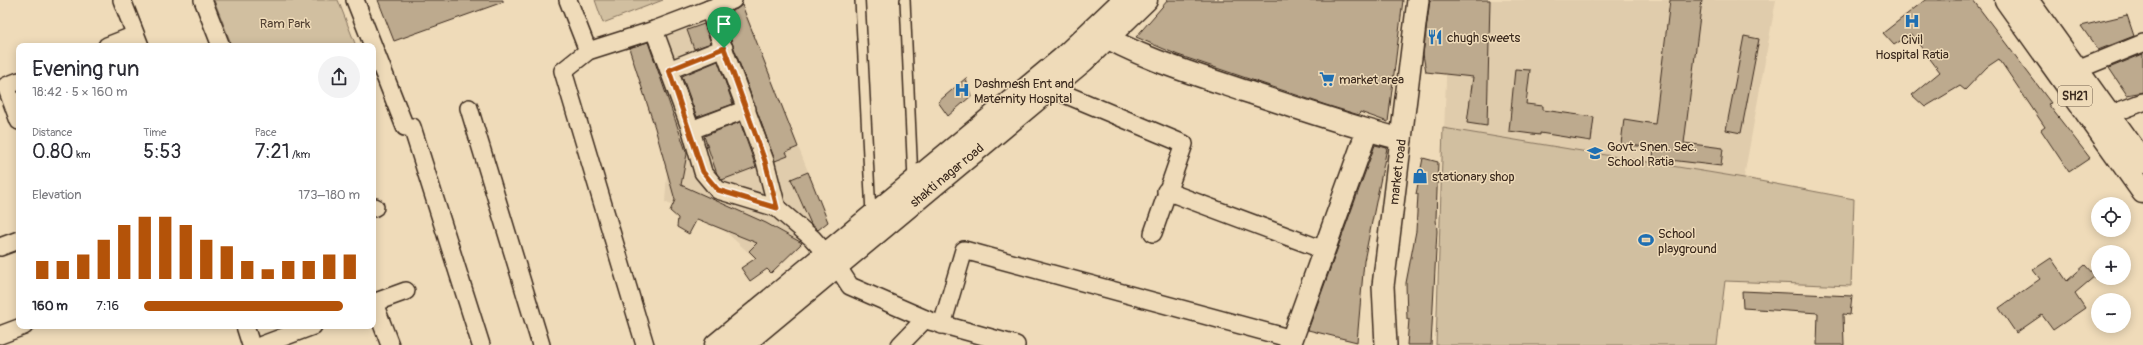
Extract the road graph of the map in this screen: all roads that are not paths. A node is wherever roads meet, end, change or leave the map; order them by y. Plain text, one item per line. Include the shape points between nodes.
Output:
1 (122, 0) edge
2 (203, 0) edge
3 (355, 0) edge
4 (568, 0) edge
5 (733, 0) edge
6 (860, 0) edge
7 (906, 0) edge
8 (1124, 0) edge
9 (1146, 0) edge
10 (1418, 0) edge
11 (2006, 0) edge
12 (2027, 0) edge
13 (709, 9) junction
14 (654, 30) junction
15 (1100, 34) junction
16 (138, 40) edge
17 (122, 43) edge
18 (220, 43) edge
19 (369, 43) edge
20 (2143, 43) edge
21 (724, 48) junction
22 (588, 51) junction
23 (377, 66) edge
24 (669, 70) junction
25 (2077, 70) junction
26 (16, 81) edge
27 (1050, 88) junction
28 (2143, 102) edge
29 (469, 108) dead end
30 (746, 109) junction
31 (16, 114) edge
32 (2109, 115) junction
33 (691, 130) junction
34 (1367, 131) junction
35 (1401, 139) junction
36 (2143, 162) edge
37 (913, 182) junction
38 (1166, 191) junction
39 (2143, 192) edge
40 (777, 208) junction
41 (871, 217) junction
42 (1153, 233) dead end
43 (16, 241) edge
44 (0, 247) edge
45 (1324, 250) junction
46 (832, 260) junction
47 (406, 291) dead end
48 (376, 302) edge
49 (376, 308) edge
50 (925, 319) junction
51 (942, 325) junction
52 (16, 329) edge
53 (245, 329) edge
54 (305, 329) edge
55 (0, 335) edge
56 (1291, 342) edge
57 (252, 345) edge
58 (262, 345) edge
59 (390, 345) edge
60 (481, 345) edge
61 (541, 345) edge
62 (645, 345) edge
63 (716, 345) edge
64 (742, 345) edge
65 (900, 345) edge
66 (1016, 345) edge
67 (1386, 345) edge

1 - 16 street
2 - 18 street
3 - 19 street
4 - 22 street
5 - 13 street
6 - 41 lane
7 - 37 lane
8 - 15 main road
9 - 15 main road, shakti nagar road
10 - 35 street, market road
11 - 39 main road, SH21
12 - 25 main road, SH21
13 - 14 street
13 - 21 street
14 - 22 street
14 - 24 street
15 - 27 main road, shakti nagar road
15 - 34 street via 1182,70
15 - 37 main road via 1062,59
16 - 17 street
20 - 25 street
21 - 24 street
21 - 30 street
22 - 62 street via 564,71
23 - 60 street via 405,126 412,127
24 - 33 street
25 - 32 main road, SH21
26 - 31 street via 6,86
27 - 38 street via 1184,144
27 - 46 main road, shakti nagar road
28 - 32 street
29 - 61 street
30 - 33 street
30 - 40 street via 765,161
32 - 36 main road, SH21
33 - 40 street via 703,172 718,190
34 - 35 street
34 - 45 street
35 - 67 street, market road via 1383,286
37 - 41 main road
38 - 42 street
38 - 45 street
40 - 46 street via 812,238
41 - 46 main road
43 - 44 street
45 - 56 street
46 - 50 street via 850,286
46 - 63 main road
46 - 64 main road, shakti nagar road
47 - 48 street
49 - 59 street
50 - 51 street
50 - 65 street
51 - 56 street via 964,250
51 - 66 street
52 - 55 street
53 - 57 street
54 - 58 street

